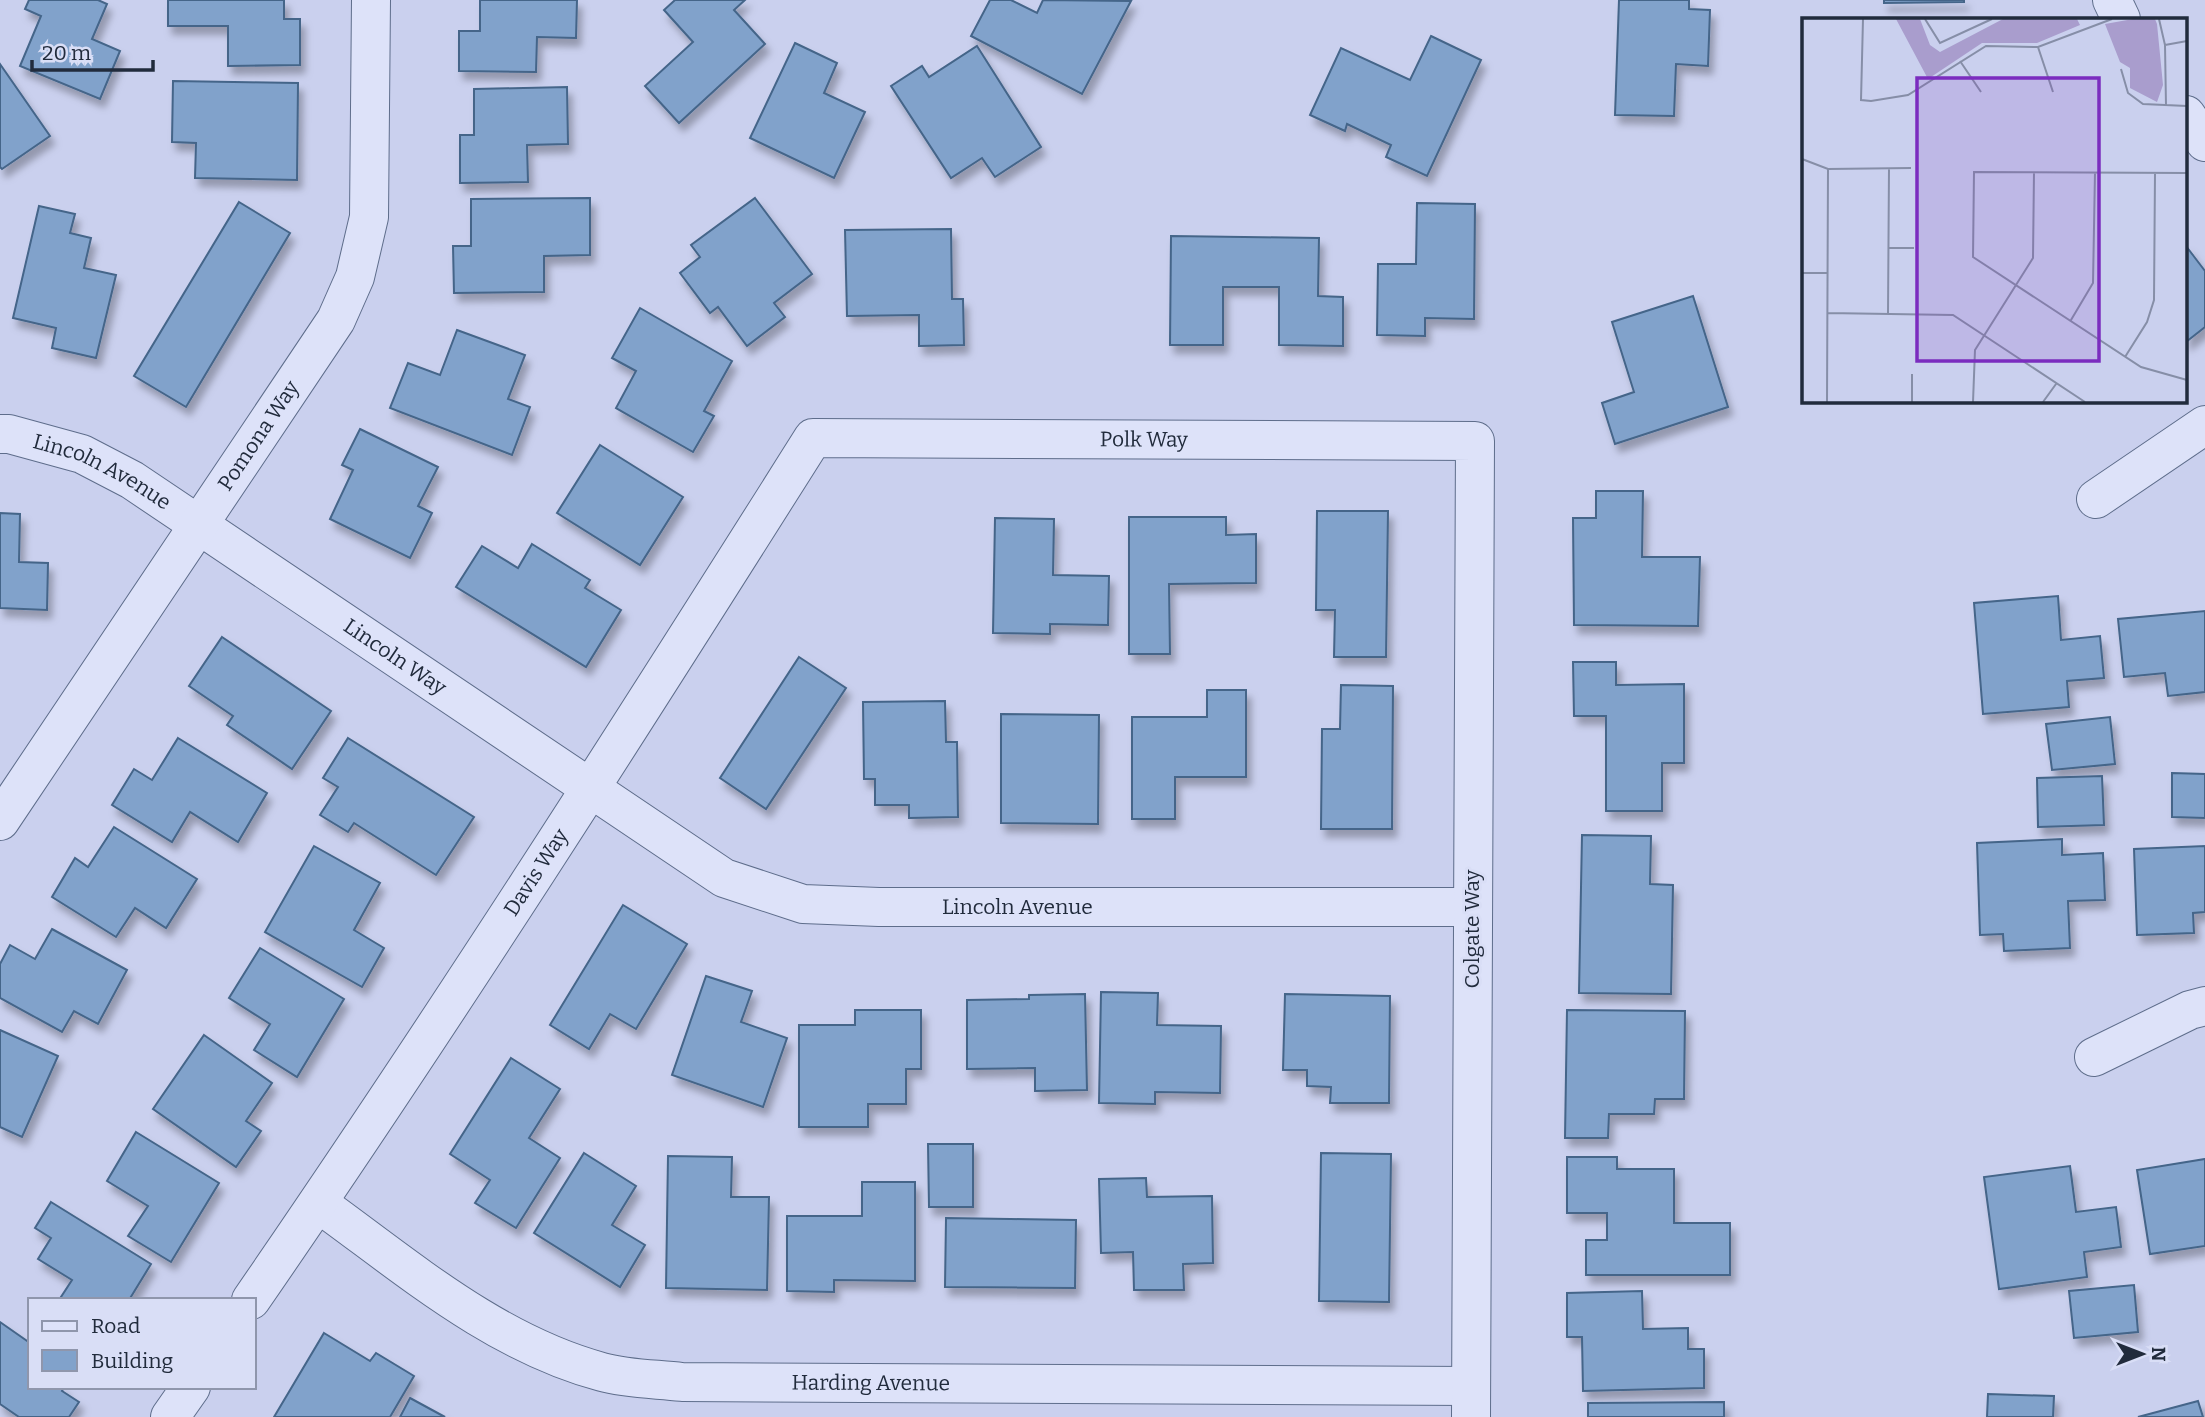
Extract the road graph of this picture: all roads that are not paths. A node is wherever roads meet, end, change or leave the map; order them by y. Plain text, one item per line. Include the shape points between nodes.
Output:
1 (371, 0) edge
2 (2112, 0) edge
3 (2121, 18) edge
4 (2188, 118) edge
5 (2205, 142) edge
6 (2205, 425) edge
7 (0, 435) edge
8 (813, 438) joint
9 (1475, 441) joint
10 (2096, 499) dead end
11 (198, 527) junction
12 (591, 789) junction
13 (0, 821) edge
14 (1472, 907) junction
15 (2205, 1006) edge
16 (2094, 1057) dead end
17 (318, 1203) junction
18 (252, 1298) edge
19 (190, 1389) edge
20 (1471, 1401) edge
21 (170, 1417) edge

1 - 11 street, Pomona Way via 369,217 355,277 336,320
2 - 3 street
4 - 5 street
6 - 10 street
7 - 11 street, Lincoln Avenue via 82,454 132,480
8 - 9 street, Polk Way
8 - 12 street, Davis Way
9 - 14 street, Colgate Way
11 - 12 street, Lincoln Way
11 - 13 street, Pomona Way
12 - 14 street, Lincoln Avenue via 724,878 803,904
12 - 17 street, Davis Way
14 - 20 street, Colgate Way
15 - 16 street
17 - 18 street, Davis Way
17 - 20 street, Harding Avenue via 478,1318 603,1373 682,1382
19 - 21 street

